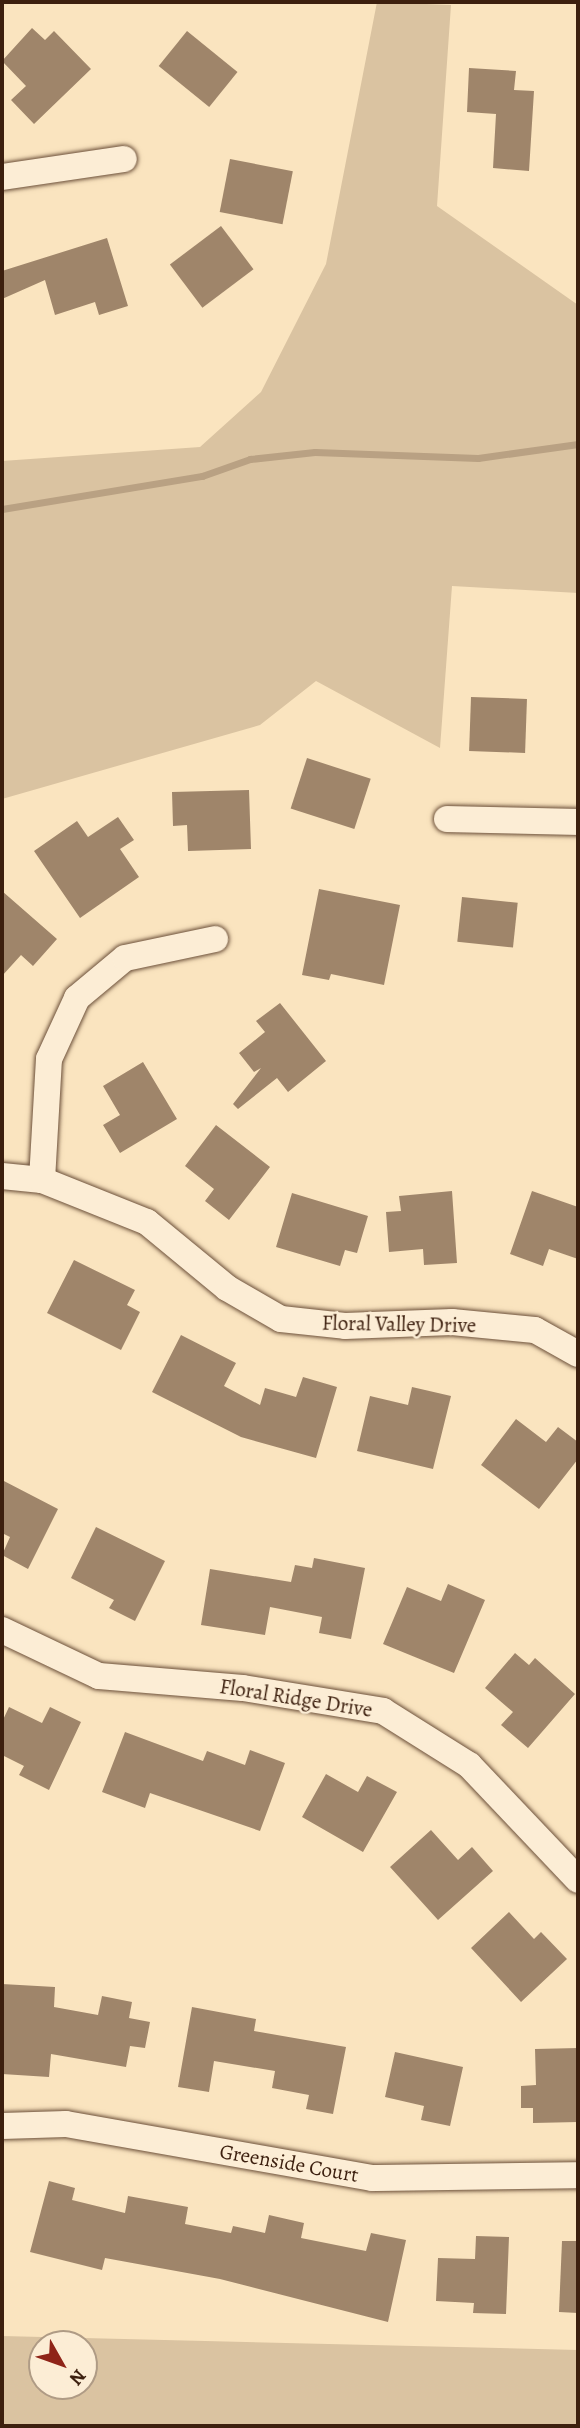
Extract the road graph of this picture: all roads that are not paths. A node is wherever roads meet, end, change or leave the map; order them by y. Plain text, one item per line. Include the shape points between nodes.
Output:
1 (124, 159) dead end
2 (2, 177) edge
3 (447, 819) dead end
4 (578, 822) edge
5 (215, 939) dead end
6 (2, 1175) edge
7 (42, 1180) junction
8 (578, 1354) edge
9 (2, 1630) edge
10 (578, 1880) edge
11 (2, 2126) edge
12 (578, 2175) edge

1 - 2 street
3 - 4 street
5 - 7 street via 125,958 77,998 49,1059
6 - 7 street, Floral Valley Drive
7 - 8 street, Floral Valley Drive via 147,1222 227,1289 281,1319 345,1326 452,1322 535,1330
9 - 10 street, Floral Ridge Drive via 99,1676 243,1688 383,1712 470,1765
11 - 12 street, Greenside Court via 66,2124 372,2178

